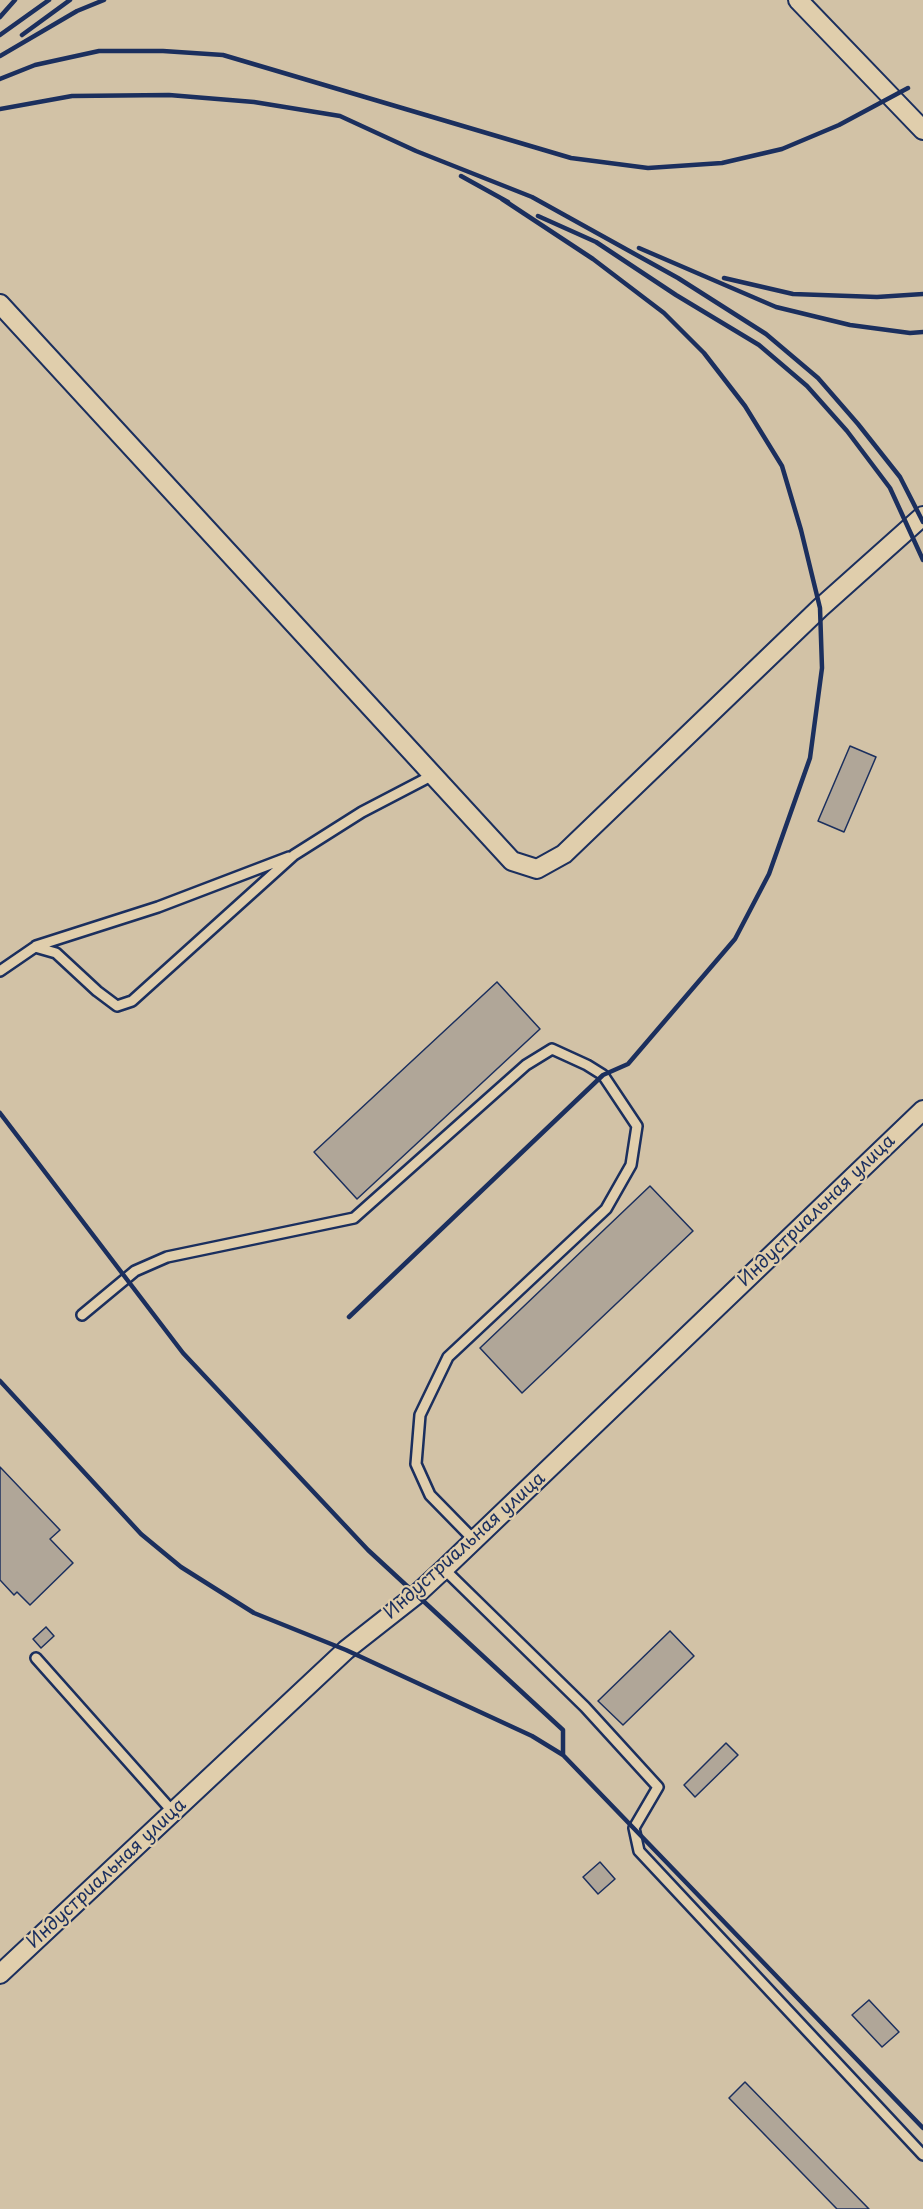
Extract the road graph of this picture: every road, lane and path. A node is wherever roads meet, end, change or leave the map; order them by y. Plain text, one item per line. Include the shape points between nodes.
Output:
1 (798, 0) edge
2 (923, 130) edge
3 (0, 304) edge
4 (923, 516) edge
5 (433, 774) junction
6 (294, 855) junction
7 (35, 947) junction
8 (0, 971) edge
9 (923, 1110) edge
10 (82, 1315) dead end
11 (474, 1540) junction
12 (444, 1569) junction
13 (36, 1658) dead end
14 (173, 1812) junction
15 (0, 1974) edge
16 (923, 2155) edge

1 - 2 street
3 - 5 street
4 - 5 street via 820,608 564,854 537,869 512,861
5 - 6 lane
6 - 7 lane via 158,907
6 - 7 lane via 132,1001 117,1006 56,953
7 - 8 lane
9 - 11 street, Индустриальная улица
10 - 11 lane via 135,1272 167,1257 354,1218 526,1065 552,1048 587,1065 603,1075 637,1126 632,1165 606,1209 448,1357 420,1414 416,1464 430,1495
11 - 12 street, Индустриальная улица
12 - 14 street, Индустриальная улица via 346,1650
12 - 16 lane via 585,1707 658,1787 634,1828 639,1851
13 - 14 lane
14 - 15 street, Индустриальная улица

